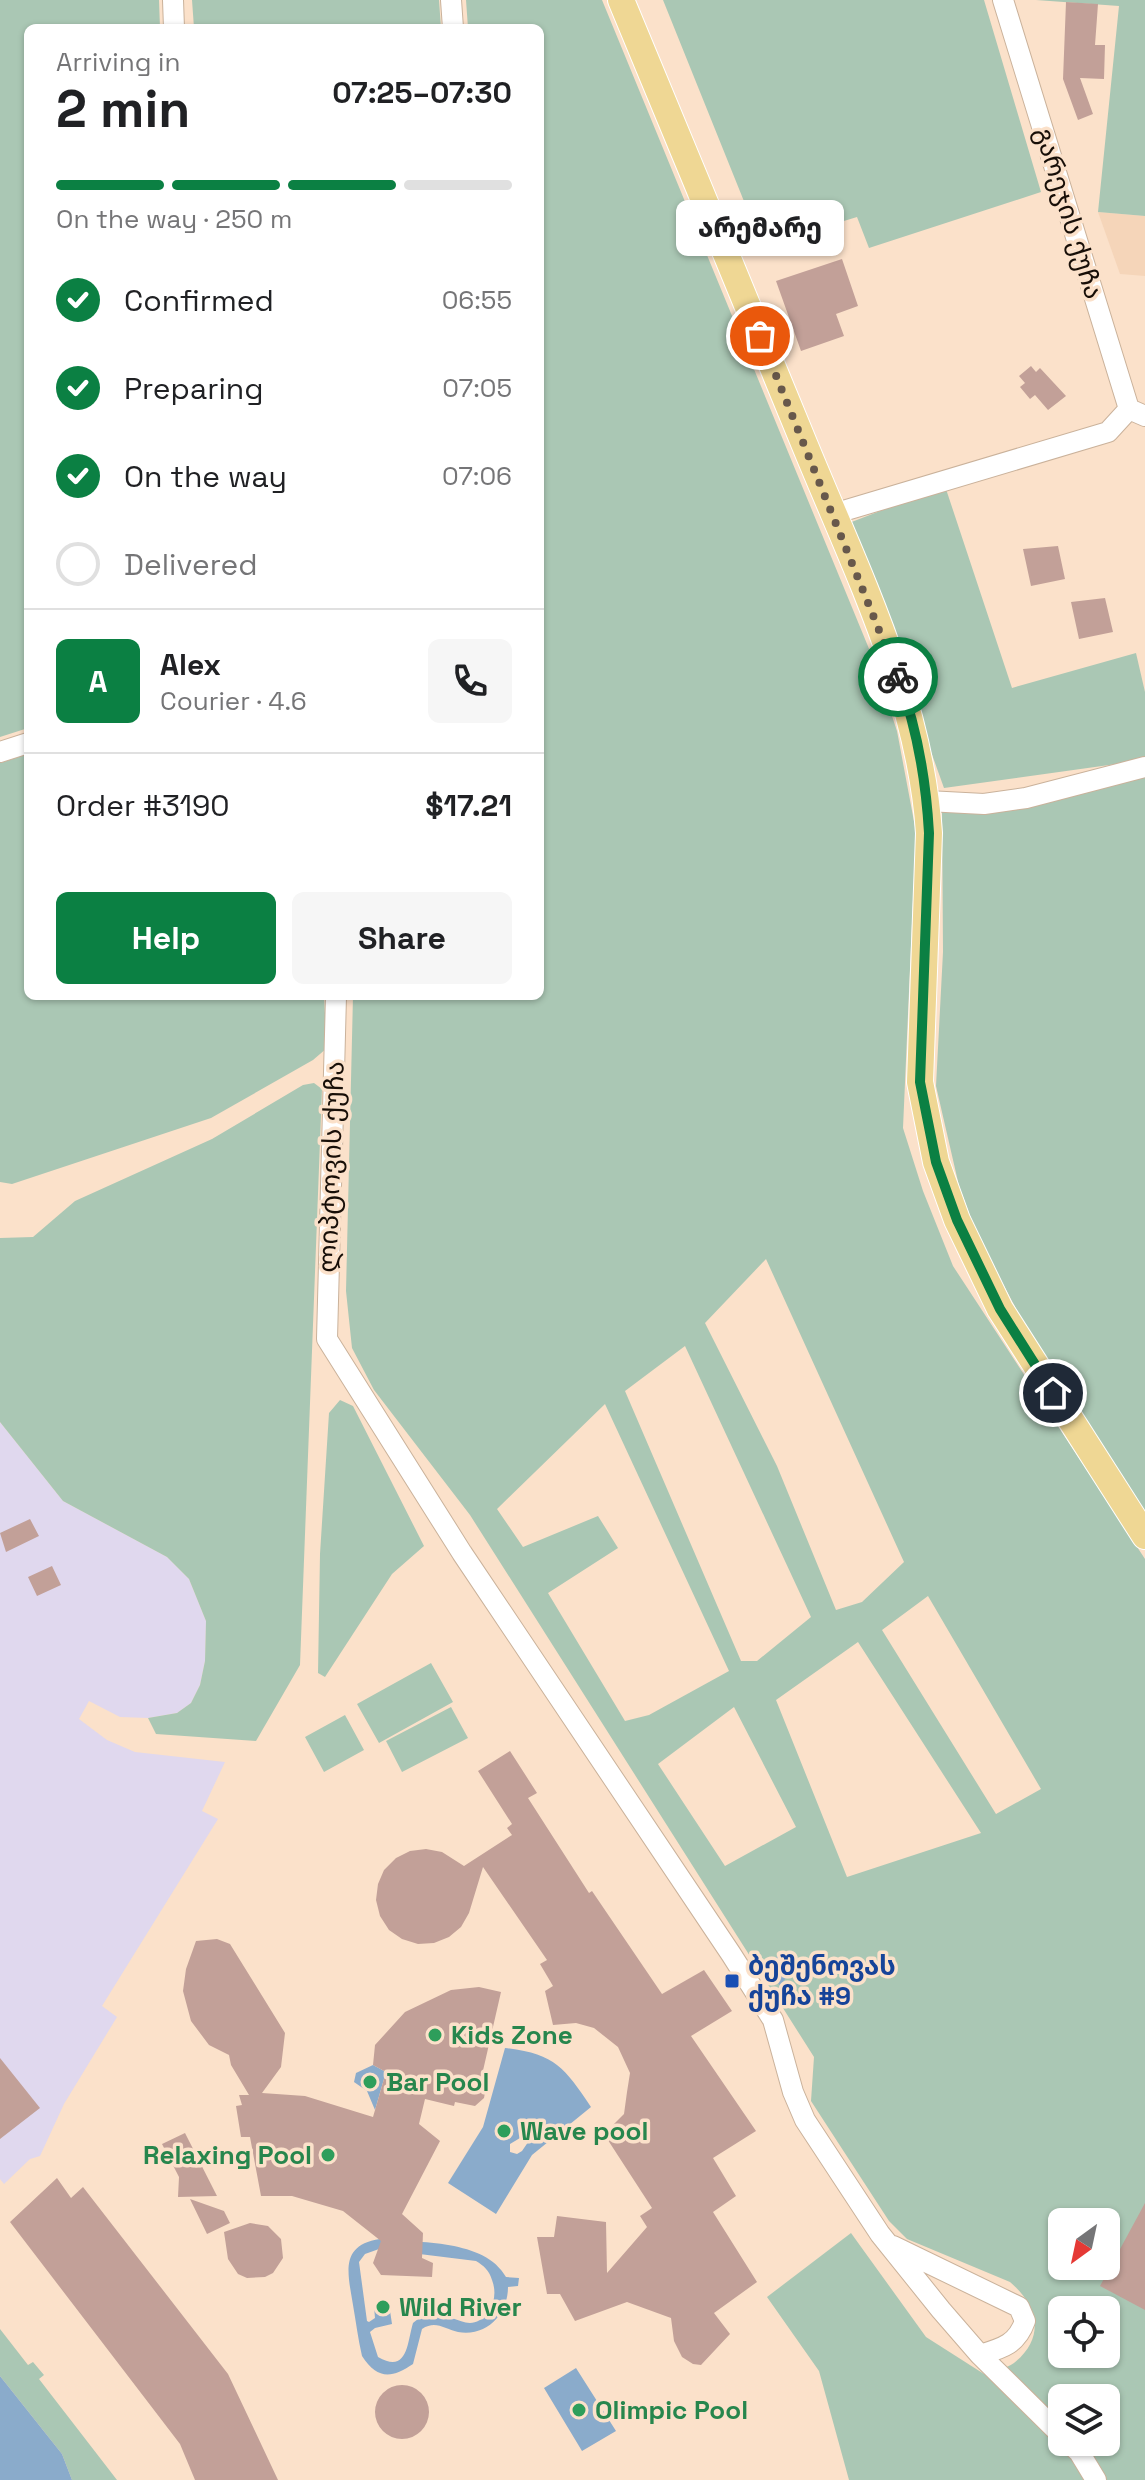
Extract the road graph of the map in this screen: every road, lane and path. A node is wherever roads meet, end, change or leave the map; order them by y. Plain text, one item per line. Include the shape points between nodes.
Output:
1 (173, 0) edge
2 (451, 0) edge
3 (621, 0) edge
4 (1003, 0) edge
5 (174, 24) edge
6 (453, 24) edge
7 (1137, 412) edge
8 (833, 514) junction
9 (24, 744) edge
10 (0, 752) edge
11 (1145, 767) edge
12 (927, 801) junction
13 (336, 1000) edge
14 (1145, 1536) edge
15 (888, 2244) junction
16 (980, 2355) junction
17 (1048, 2422) edge
18 (1081, 2456) edge
19 (1096, 2480) edge

1 - 5 street
2 - 6 street
3 - 8 main road
4 - 7 street, გარეჯის ქუჩა
7 - 8 street via 1108,432
8 - 12 main road via 905,696
9 - 10 street
11 - 12 street via 1026,798 984,804
12 - 14 main road via 920,1082 936,1162 1000,1309
13 - 15 street, ლიპტოვის ქუჩა via 327,1339 462,1553 773,2020 805,2120
15 - 16 street
15 - 16 street via 1019,2307 1025,2321 1020,2336 1007,2347
16 - 17 street
18 - 19 street

